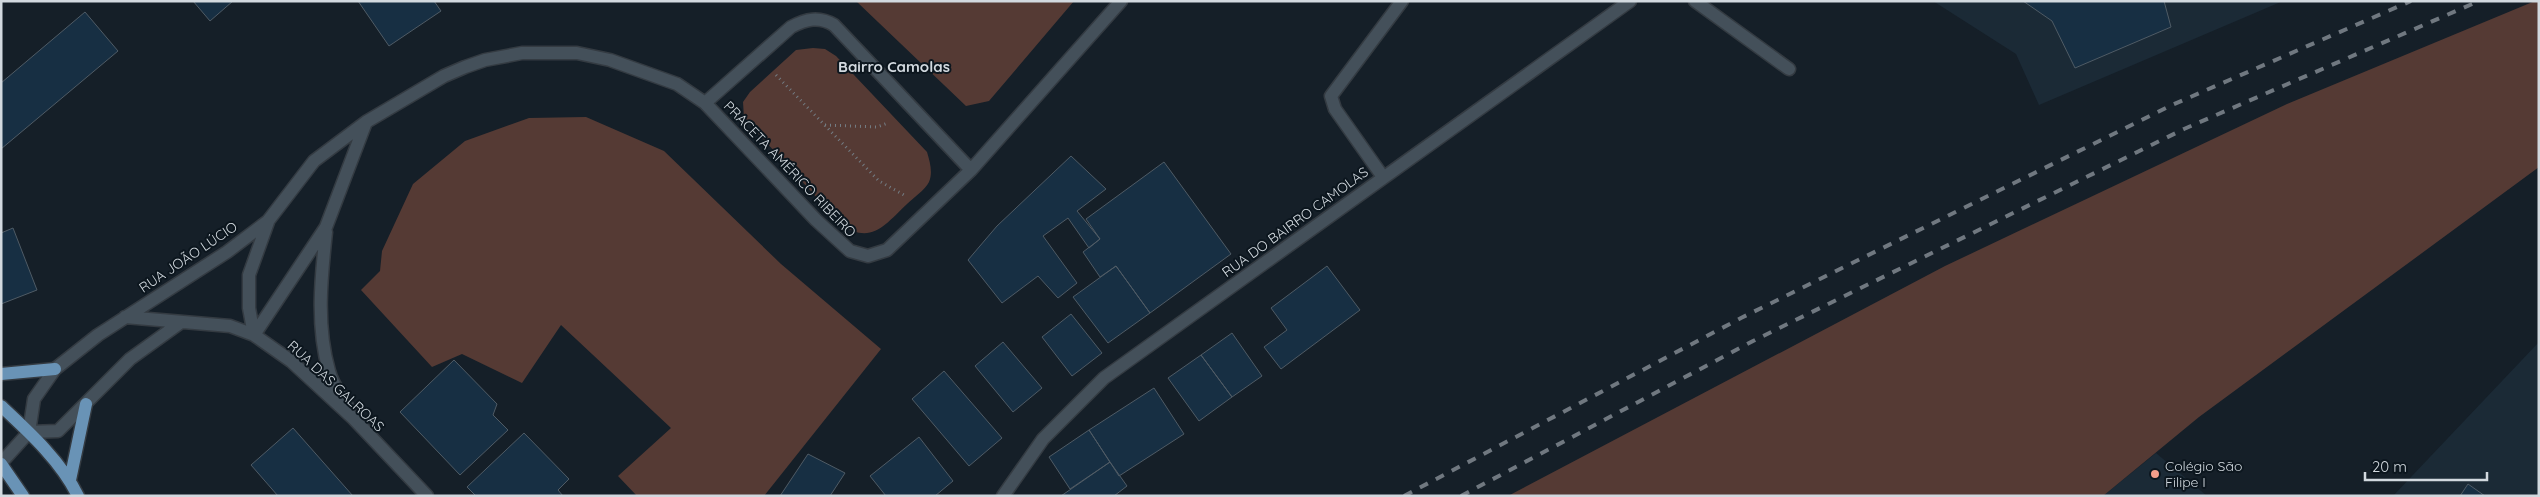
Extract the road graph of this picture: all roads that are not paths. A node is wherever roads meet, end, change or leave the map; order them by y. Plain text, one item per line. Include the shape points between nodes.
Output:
1 (1122, 1) edge
2 (1402, 1) edge
3 (1630, 1) edge
4 (1695, 1) edge
5 (1789, 70) dead end
6 (705, 103) junction
7 (366, 122) junction
8 (971, 170) junction
9 (1383, 177) junction
10 (268, 221) junction
11 (326, 228) junction
12 (125, 317) junction
13 (180, 323) junction
14 (254, 335) junction
15 (55, 369) junction
16 (1, 374) edge
17 (86, 404) junction
18 (1, 406) edge
19 (354, 419) junction
20 (30, 432) junction
21 (1, 464) edge
22 (70, 480) junction
23 (23, 496) edge
24 (78, 496) edge
25 (427, 496) edge
26 (1003, 496) edge

1 - 8 street
2 - 9 street via 1332,96 1335,109
3 - 9 street, RUA DO BAIRRO CAMOLAS
4 - 5 street
6 - 7 street, RUA JOÃO LÚCIO via 677,84 593,55 522,53 464,67
6 - 8 street, PRACETA AMÉRICO RIBEIRO via 791,27 820,18 834,24
6 - 8 street, PRACETA AMÉRICO RIBEIRO via 816,220 855,254 875,255 887,250
7 - 10 street, RUA JOÃO LÚCIO via 314,161
7 - 11 street
9 - 26 street, RUA DO BAIRRO CAMOLAS via 1104,378 1043,439
10 - 12 street, RUA JOÃO LÚCIO via 227,252
10 - 14 street, RUA JOÃO LÚCIO via 249,276 249,308
11 - 14 street
11 - 19 street via 320,282 322,331 329,372
12 - 13 street, RUA DAS GALROAS
12 - 15 street
13 - 14 street, RUA DAS GALROAS via 230,326
13 - 17 street via 130,359
14 - 19 street, RUA DAS GALROAS via 291,361
15 - 16 main road
15 - 20 street via 34,399
17 - 20 street via 58,431
17 - 22 main road
18 - 20 main road
19 - 25 street, RUA DAS GALROAS
20 - 21 street
20 - 22 main road
21 - 23 main road
22 - 24 main road

